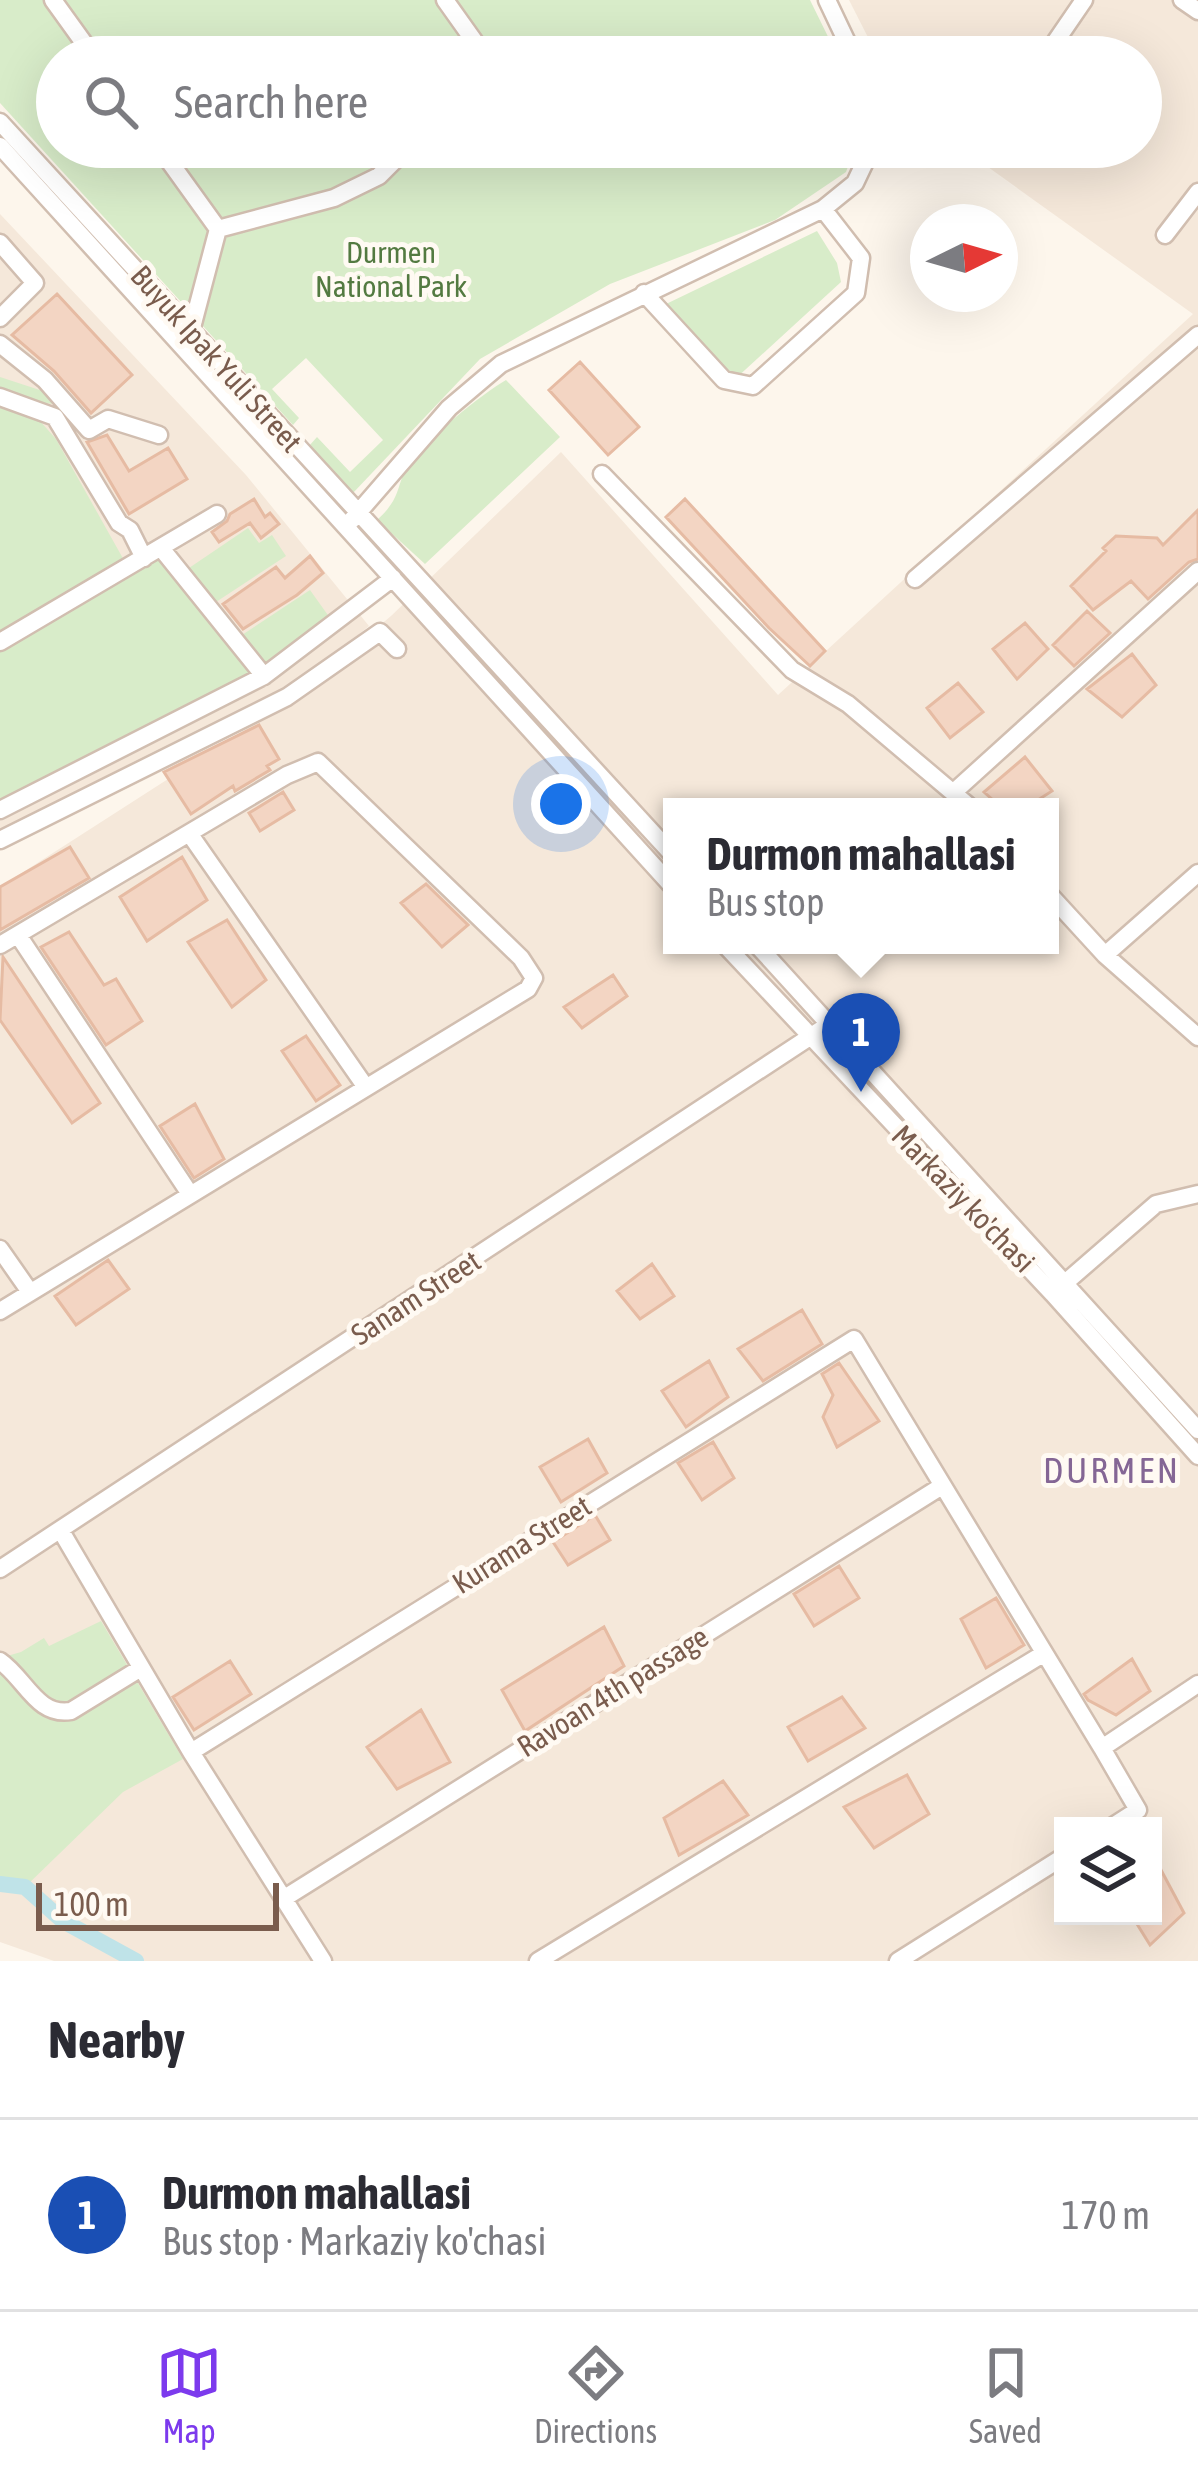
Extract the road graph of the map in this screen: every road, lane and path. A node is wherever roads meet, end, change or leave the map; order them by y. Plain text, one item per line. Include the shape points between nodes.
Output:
1 (52, 0) edge
2 (445, 0) edge
3 (827, 0) edge
4 (1084, 0) edge
5 (1182, 0) edge
6 (1198, 11) edge
7 (79, 36) edge
8 (471, 36) edge
9 (844, 36) edge
10 (1059, 36) edge
11 (0, 122) edge
12 (0, 146) edge
13 (36, 164) edge
14 (40, 168) edge
15 (174, 168) edge
16 (388, 168) edge
17 (862, 168) edge
18 (1198, 192) edge
19 (823, 209) junction
20 (218, 229) junction
21 (1166, 235) dead end
22 (0, 243) edge
23 (644, 293) junction
24 (0, 318) edge
25 (1198, 335) edge
26 (186, 338) junction
27 (0, 344) edge
28 (0, 398) edge
29 (159, 435) dead end
30 (602, 474) dead end
31 (217, 514) dead end
32 (352, 520) junction
33 (161, 548) junction
34 (144, 558) junction
35 (1198, 571) edge
36 (393, 578) junction
37 (915, 578) dead end
38 (426, 602) junction
39 (0, 642) edge
40 (398, 649) dead end
41 (263, 676) junction
42 (955, 791) junction
43 (962, 798) edge
44 (0, 809) edge
45 (189, 833) junction
46 (0, 840) edge
47 (663, 845) edge
48 (1198, 873) edge
49 (663, 876) edge
50 (1059, 905) edge
51 (18, 934) junction
52 (0, 946) edge
53 (733, 954) edge
54 (765, 954) edge
55 (1105, 955) junction
56 (830, 1023) junction
57 (1198, 1037) edge
58 (811, 1039) junction
59 (365, 1086) junction
60 (190, 1194) junction
61 (1198, 1194) edge
62 (0, 1249) edge
63 (1060, 1288) junction
64 (30, 1292) junction
65 (0, 1311) edge
66 (1198, 1430) edge
67 (1198, 1456) edge
68 (942, 1486) junction
69 (61, 1531) junction
70 (0, 1569) edge
71 (1043, 1654) junction
72 (0, 1661) edge
73 (141, 1668) junction
74 (1198, 1684) edge
75 (1102, 1748) junction
76 (190, 1752) junction
77 (1127, 1817) edge
78 (1054, 1863) edge
79 (283, 1899) junction
80 (322, 1961) edge
81 (538, 1961) edge
82 (898, 1961) edge

1 - 7 street
2 - 8 street
3 - 9 street
4 - 10 street
5 - 6 street
11 - 13 street, Buyuk Ipak Yuli Street
12 - 26 street, Buyuk Ipak Yuli Street
14 - 26 street, Buyuk Ipak Yuli Street
15 - 20 street
16 - 20 street via 334,198
17 - 19 street
18 - 21 street
19 - 23 street
19 - 23 street via 861,258 856,293 753,386 724,380
20 - 26 street
22 - 24 street via 35,283
23 - 32 street via 487,374
25 - 37 street
26 - 32 street, Buyuk Ipak Yuli Street
27 - 29 street via 88,430 109,419
28 - 34 street via 56,417
30 - 42 street via 792,670 848,704
31 - 33 street
32 - 36 street, Buyuk Ipak Yuli Street
32 - 38 street, Buyuk Ipak Yuli Street
33 - 34 street
33 - 41 street
34 - 39 street
35 - 42 street
36 - 38 street, Buyuk Ipak Yuli Street
36 - 41 street
38 - 47 street
38 - 49 street
40 - 46 street via 380,632 287,697
41 - 44 street
42 - 43 street
45 - 51 street
45 - 59 street
45 - 59 street via 318,762 521,958 534,978 528,989
48 - 55 street
50 - 55 street
51 - 52 street
51 - 60 street
53 - 58 street, Markaziy ko'chasi
54 - 56 street, Markaziy ko'chasi
55 - 57 street
56 - 58 street, Sanam Street
56 - 63 street, Markaziy ko'chasi
58 - 63 street, Markaziy ko'chasi
58 - 69 street, Sanam Street
59 - 60 street
60 - 64 street
61 - 63 street via 1156,1204
62 - 64 street
63 - 66 street, Markaziy ko'chasi
63 - 67 street, Markaziy ko'chasi
64 - 65 street
68 - 71 street
68 - 76 street, Kurama Street via 854,1339
68 - 79 street, Ravoan 4th passage
69 - 70 street, Sanam Street
69 - 73 street
71 - 75 street
71 - 81 street
72 - 73 street via 58,1713
73 - 76 street
74 - 75 street
75 - 77 street via 1138,1810
76 - 79 street
78 - 82 street
79 - 80 street

